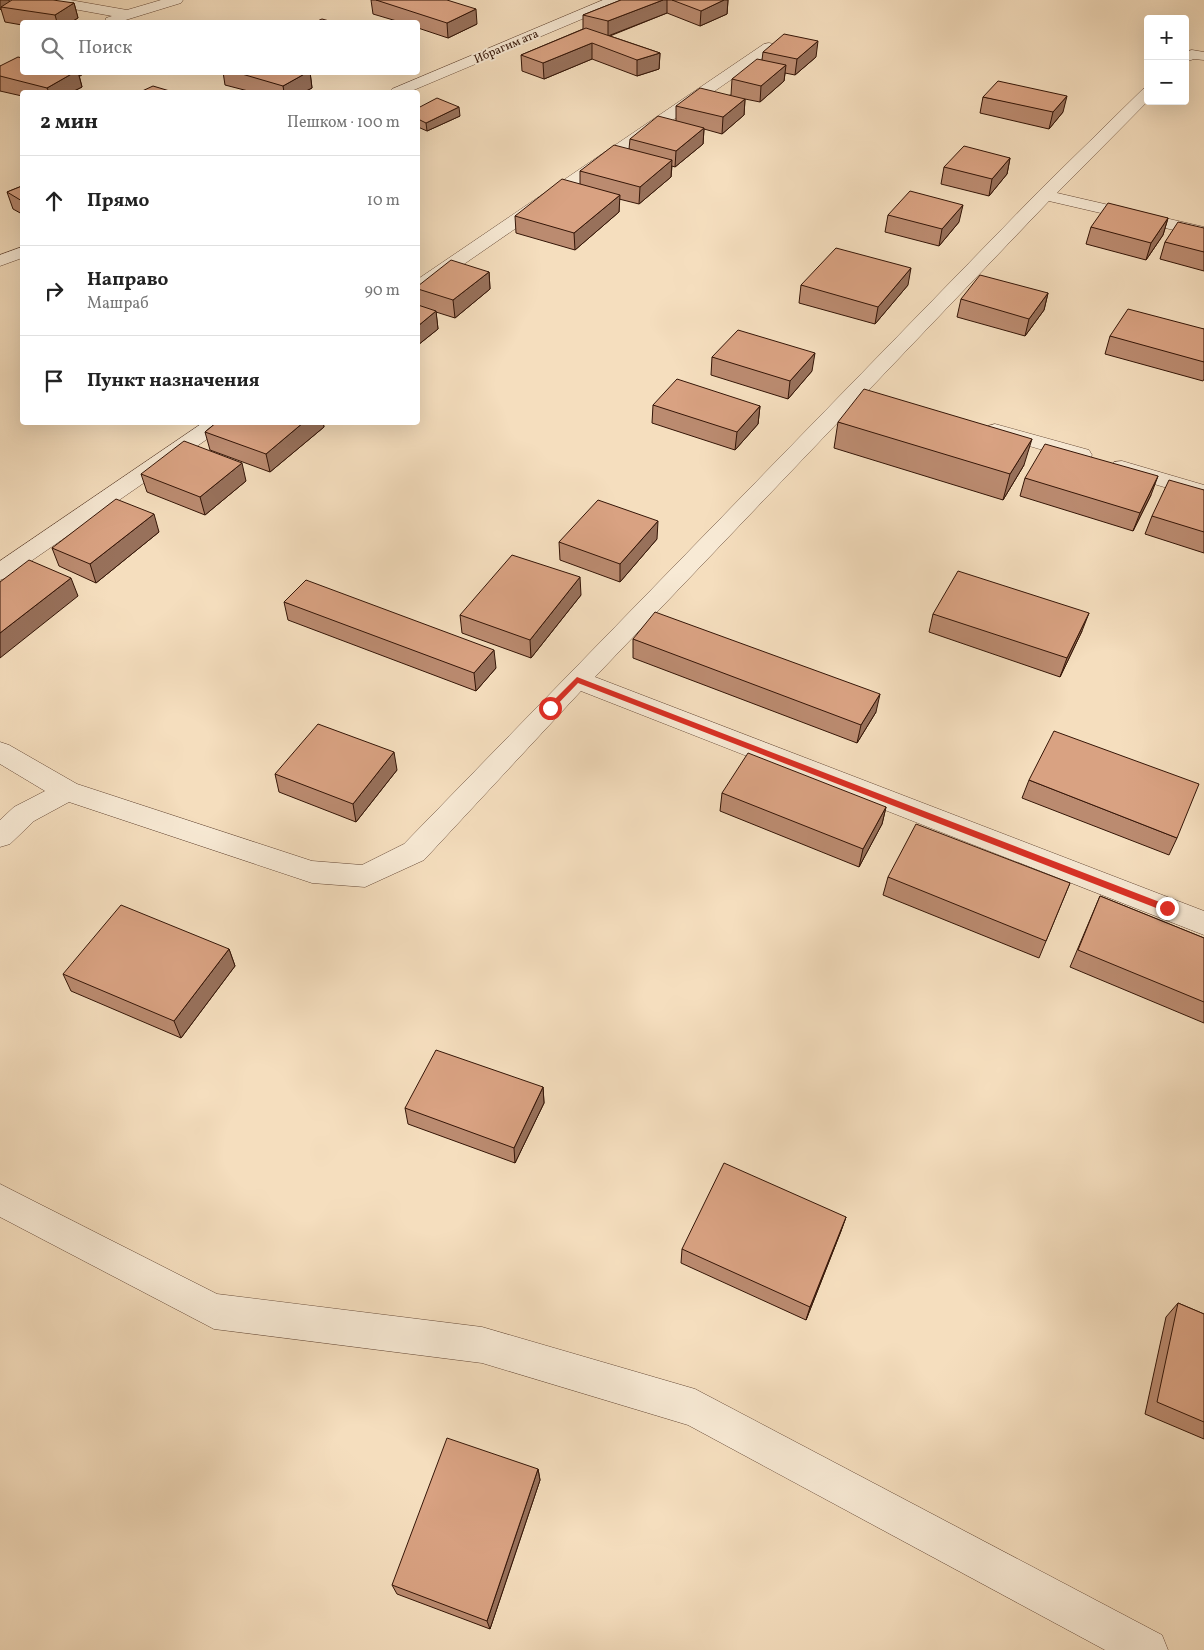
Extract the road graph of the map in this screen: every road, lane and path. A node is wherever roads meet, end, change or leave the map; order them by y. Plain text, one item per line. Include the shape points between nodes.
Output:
1 (46, 0) edge
2 (176, 0) edge
3 (615, 0) edge
4 (127, 14) junction
5 (113, 20) edge
6 (769, 47) edge
7 (1189, 56) edge
8 (1204, 56) edge
9 (402, 90) edge
10 (1144, 96) edge
11 (1045, 195) junction
12 (1204, 232) edge
13 (20, 253) edge
14 (0, 261) edge
15 (420, 286) edge
16 (215, 425) edge
17 (979, 425) edge
18 (1204, 492) edge
19 (0, 572) edge
20 (577, 680) junction
21 (0, 752) edge
22 (67, 791) junction
23 (0, 836) edge
24 (1204, 923) edge
25 (0, 1200) edge
26 (1146, 1650) edge

1 - 4 street
2 - 4 street
3 - 9 street, Ибрагим ата
4 - 5 street
6 - 15 street
7 - 8 street
10 - 11 street
11 - 12 street
11 - 20 street via 866,392
13 - 14 street
16 - 19 street
17 - 18 street
20 - 22 street via 414,852 365,876 312,872
20 - 24 street
21 - 22 street
22 - 23 street via 24,814
25 - 26 street via 214,1311 482,1345 696,1408

